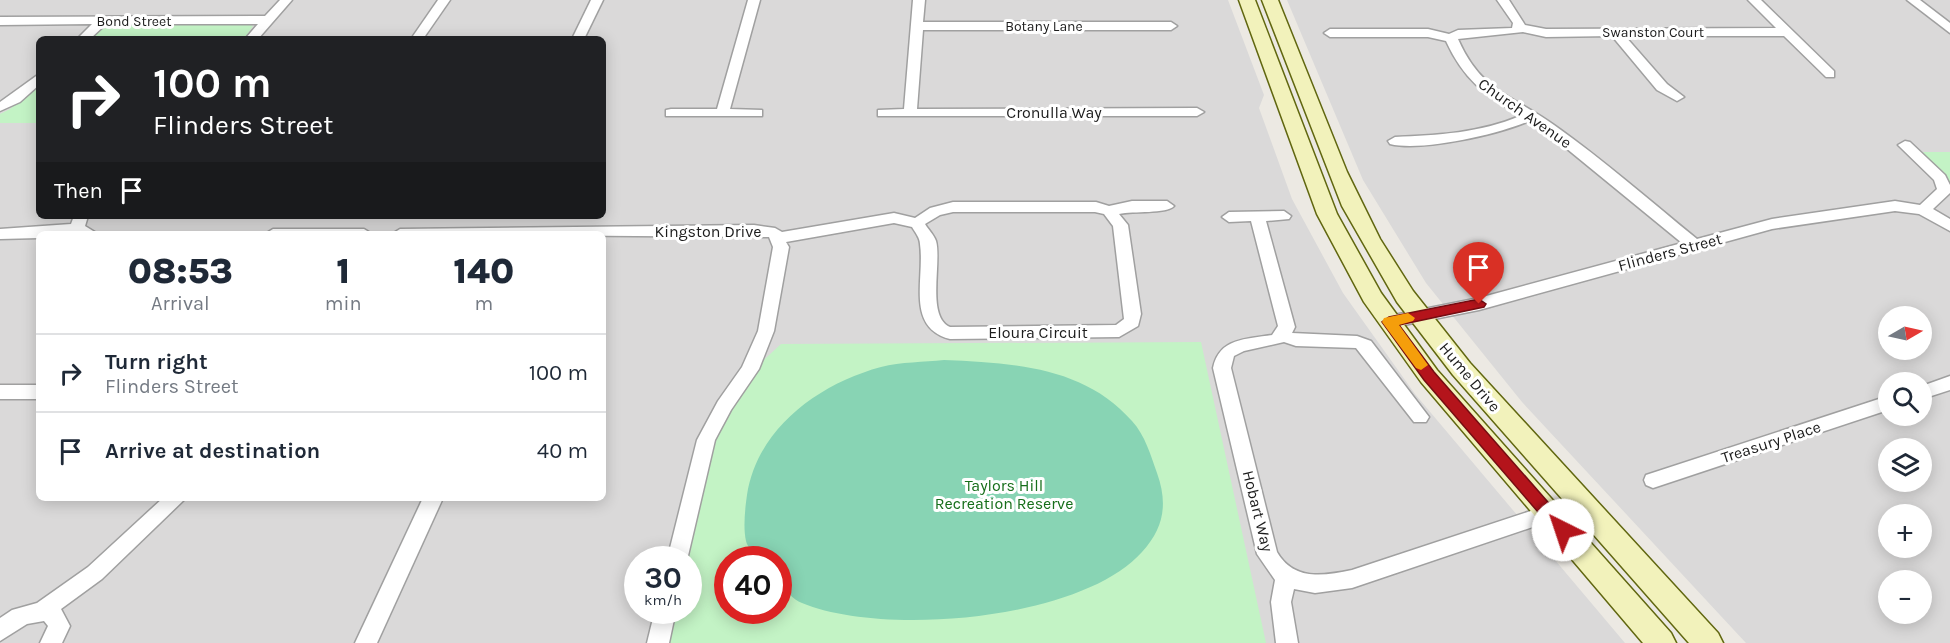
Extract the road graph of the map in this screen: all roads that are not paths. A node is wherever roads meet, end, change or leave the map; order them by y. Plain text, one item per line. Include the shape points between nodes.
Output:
1 (286, 0) edge
2 (444, 0) edge
3 (597, 0) edge
4 (754, 0) edge
5 (919, 0) edge
6 (1247, 0) edge
7 (1270, 0) edge
8 (1503, 0) edge
9 (1754, 0) edge
10 (1913, 0) edge
11 (1931, 14) junction
12 (1950, 14) edge
13 (0, 21) edge
14 (103, 21) junction
15 (267, 21) junction
16 (917, 26) junction
17 (1171, 26) dead end
18 (1521, 28) junction
19 (1950, 29) edge
20 (1615, 32) junction
21 (1786, 32) junction
22 (1330, 33) dead end
23 (86, 36) edge
24 (253, 36) edge
25 (419, 36) edge
26 (579, 36) edge
27 (1451, 38) junction
28 (1830, 74) dead end
29 (36, 81) edge
30 (1677, 97) dead end
31 (0, 107) edge
32 (910, 112) junction
33 (1197, 112) dead end
34 (671, 113) dead end
35 (722, 113) junction
36 (757, 113) dead end
37 (883, 113) dead end
38 (1530, 116) junction
39 (1395, 141) dead end
40 (1905, 145) dead end
41 (1167, 206) dead end
42 (1923, 210) junction
43 (1109, 211) junction
44 (1284, 216) dead end
45 (1229, 217) dead end
46 (1257, 217) junction
47 (917, 223) junction
48 (83, 226) edge
49 (1950, 226) edge
50 (606, 232) edge
51 (6, 234) edge
52 (779, 238) junction
53 (1694, 245) junction
54 (0, 246) edge
55 (1419, 316) junction
56 (1389, 322) junction
57 (1283, 336) junction
58 (1950, 383) edge
59 (1932, 389) edge
60 (0, 392) edge
61 (36, 392) edge
62 (1878, 406) edge
63 (1420, 417) dead end
64 (1653, 480) dead end
65 (173, 501) edge
66 (432, 501) edge
67 (1582, 502) junction
68 (1549, 513) junction
69 (680, 546) edge
70 (1286, 577) junction
71 (5, 623) edge
72 (663, 624) edge
73 (54, 630) edge
74 (366, 643) edge
75 (658, 643) edge
76 (1287, 643) edge
77 (1661, 643) edge
78 (1708, 643) edge

1 - 15 street
2 - 25 street
3 - 26 street
4 - 35 street
5 - 16 street
6 - 56 street, Hume Drive via 1337,235
7 - 55 street, Hume Drive via 1362,226
8 - 18 street
9 - 21 street
10 - 11 street
11 - 12 street
11 - 19 street
13 - 14 street, Bond Street
14 - 15 street, Bond Street
14 - 23 street
15 - 24 street
16 - 17 street, Botany Lane
16 - 32 street
18 - 20 street, Swanston Court via 1546,33
18 - 27 street
20 - 21 street, Swanston Court
20 - 30 street via 1662,87
21 - 28 street
22 - 27 street via 1428,33
27 - 38 street, Church Avenue via 1474,78
29 - 31 street
32 - 33 street, Cronulla Way
32 - 37 street, Cronulla Way
34 - 35 street
35 - 36 street
38 - 39 street via 1508,127 1454,138
38 - 53 street, Church Avenue via 1549,127
40 - 42 street via 1940,178 1944,190
41 - 43 street via 1132,206
42 - 49 street, Flinders Street
42 - 53 street, Flinders Street via 1896,206 1821,216 1772,224
43 - 47 street via 1096,207 953,207 934,211
43 - 47 street, Eloura Circuit via 1120,225 1133,314 1132,322 1119,331 939,330 930,314 928,241
44 - 46 street
45 - 46 street
46 - 57 street via 1287,327
47 - 52 street via 894,218
48 - 51 street
50 - 52 street, Kingston Drive via 754,230 775,233
51 - 54 street
52 - 69 street, Kingston Drive via 781,247 766,331 750,369 706,440
53 - 55 street, Flinders Street via 1479,304
55 - 56 street, Flinders Street
55 - 67 street, Hume Drive
56 - 68 street, Hume Drive via 1429,376
57 - 63 street via 1365,345
57 - 70 street, Hobart Way via 1232,347 1222,368 1267,554 1273,568
58 - 59 street
60 - 61 street
62 - 64 street, Treasury Place
65 - 73 street via 95,573
66 - 74 street
67 - 68 street
67 - 78 street, Hume Drive
68 - 70 street via 1352,579 1323,585
68 - 77 street, Hume Drive
70 - 76 street via 1281,602
71 - 73 street
72 - 75 street

